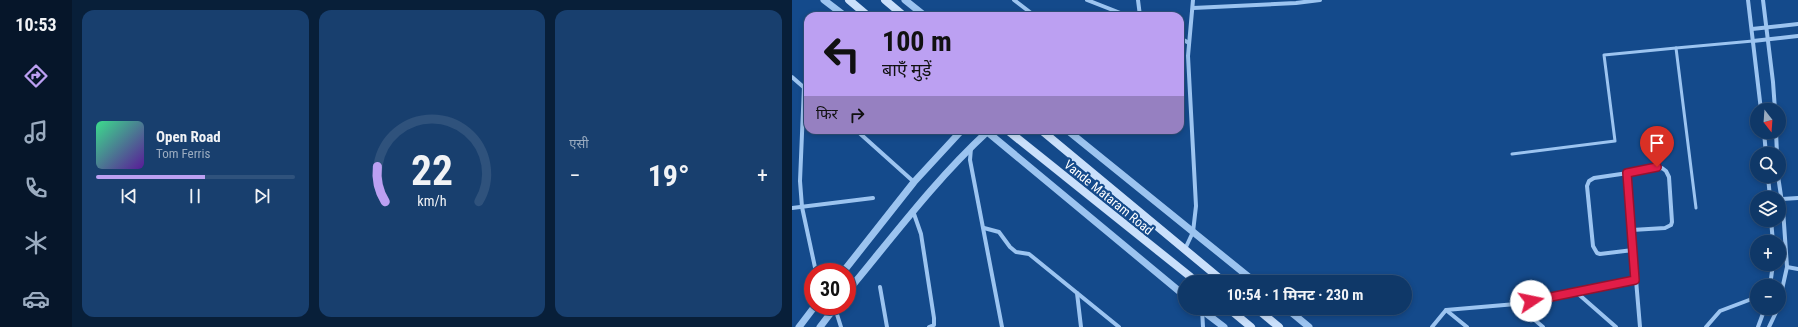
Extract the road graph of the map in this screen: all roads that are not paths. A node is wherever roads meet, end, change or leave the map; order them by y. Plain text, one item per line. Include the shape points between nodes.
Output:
1 (824, 0) edge
2 (849, 0) edge
3 (885, 0) edge
4 (905, 0) edge
5 (1014, 0) edge
6 (1087, 0) edge
7 (1138, 0) edge
8 (1193, 0) edge
9 (1320, 0) edge
10 (1748, 0) edge
11 (1763, 0) edge
12 (1293, 2) edge
13 (1193, 8) junction
14 (840, 12) edge
15 (863, 12) edge
16 (899, 12) edge
17 (920, 12) edge
18 (1030, 12) edge
19 (1110, 12) edge
20 (1140, 12) edge
21 (1798, 24) edge
22 (1766, 28) junction
23 (1752, 29) junction
24 (1798, 36) edge
25 (1184, 40) edge
26 (1768, 40) junction
27 (1754, 41) junction
28 (1189, 43) junction
29 (1676, 48) junction
30 (792, 77) edge
31 (804, 86) joint
32 (1761, 103) edge
33 (1774, 103) edge
34 (860, 134) edge
35 (958, 134) edge
36 (983, 134) edge
37 (990, 134) edge
38 (1012, 134) edge
39 (1046, 134) edge
40 (1073, 134) edge
41 (971, 146) junction
42 (1512, 154) dead end
43 (1627, 173) junction
44 (914, 182) junction
45 (873, 198) dead end
46 (1798, 198) edge
47 (1786, 200) edge
48 (802, 207) junction
49 (792, 208) edge
50 (1696, 208) dead end
51 (913, 211) junction
52 (1784, 227) edge
53 (984, 228) junction
54 (1632, 230) junction
55 (1193, 232) junction
56 (1184, 249) junction
57 (1633, 250) junction
58 (814, 263) edge
59 (849, 263) edge
60 (1788, 267) junction
61 (1798, 269) edge
62 (1187, 275) edge
63 (1216, 275) edge
64 (1246, 275) edge
65 (1785, 279) edge
66 (1635, 280) junction
67 (856, 281) edge
68 (880, 287) dead end
69 (1178, 290) edge
70 (1576, 292) junction
71 (1077, 293) junction
72 (1750, 300) edge
73 (1516, 304) junction
74 (1446, 310) junction
75 (808, 315) edge
76 (829, 315) edge
77 (837, 315) edge
78 (1202, 315) edge
79 (1209, 315) edge
80 (1236, 315) edge
81 (1264, 315) edge
82 (1294, 315) edge
83 (1762, 315) edge
84 (1775, 315) edge
85 (799, 327) edge
86 (820, 327) edge
87 (841, 327) edge
88 (887, 327) edge
89 (929, 327) edge
90 (1002, 327) edge
91 (1081, 327) edge
92 (1119, 327) edge
93 (1203, 327) edge
94 (1224, 327) edge
95 (1251, 327) edge
96 (1279, 327) edge
97 (1309, 327) edge
98 (1432, 327) edge
99 (1467, 327) edge
100 (1543, 327) edge
101 (1616, 327) edge
102 (1640, 327) edge
103 (1706, 327) edge
104 (1758, 327) edge
105 (1769, 327) edge

1 - 14 street
2 - 15 main road
3 - 16 main road
4 - 17 street
5 - 18 street
6 - 19 street
7 - 20 street
8 - 13 street
9 - 12 street
10 - 23 street
11 - 22 street
12 - 13 street
13 - 28 street
21 - 22 street
22 - 23 street
22 - 26 street
23 - 27 street
24 - 26 street
25 - 28 street
26 - 27 street
26 - 33 street
27 - 29 lane
27 - 32 street
28 - 55 street via 1196,206
29 - 42 lane via 1604,55 1615,141
29 - 50 lane
30 - 31 street
31 - 48 street via 800,181
34 - 44 street
35 - 44 street
36 - 41 street
37 - 69 street
38 - 62 main road, Vande Mataram Road
39 - 56 main road, Vande Mataram Road
40 - 55 street
41 - 51 street
41 - 53 street via 970,160
43 - 54 street
43 - 54 street via 1657,167 1666,171 1669,177 1671,225 1665,228
43 - 57 street via 1594,178 1589,181 1586,192 1596,253
44 - 59 street
45 - 48 street
46 - 47 street
48 - 49 street
48 - 58 street
51 - 67 street
51 - 89 street via 921,234 934,318 934,325
52 - 60 street
53 - 71 street via 999,232 1016,252 1029,254
53 - 90 street
54 - 57 street
55 - 56 street
55 - 64 street
56 - 63 main road, Vande Mataram Road
57 - 66 street
60 - 61 street
60 - 65 street
66 - 70 street
66 - 102 street
68 - 88 street
70 - 73 street
70 - 101 street
71 - 91 street
71 - 92 street
72 - 103 street via 1720,311
73 - 74 street
73 - 100 street
74 - 98 street
74 - 99 street
75 - 85 street
76 - 86 street
77 - 87 street
78 - 93 street
79 - 94 street
80 - 95 main road
81 - 96 main road
82 - 97 street
83 - 104 street
84 - 105 street

